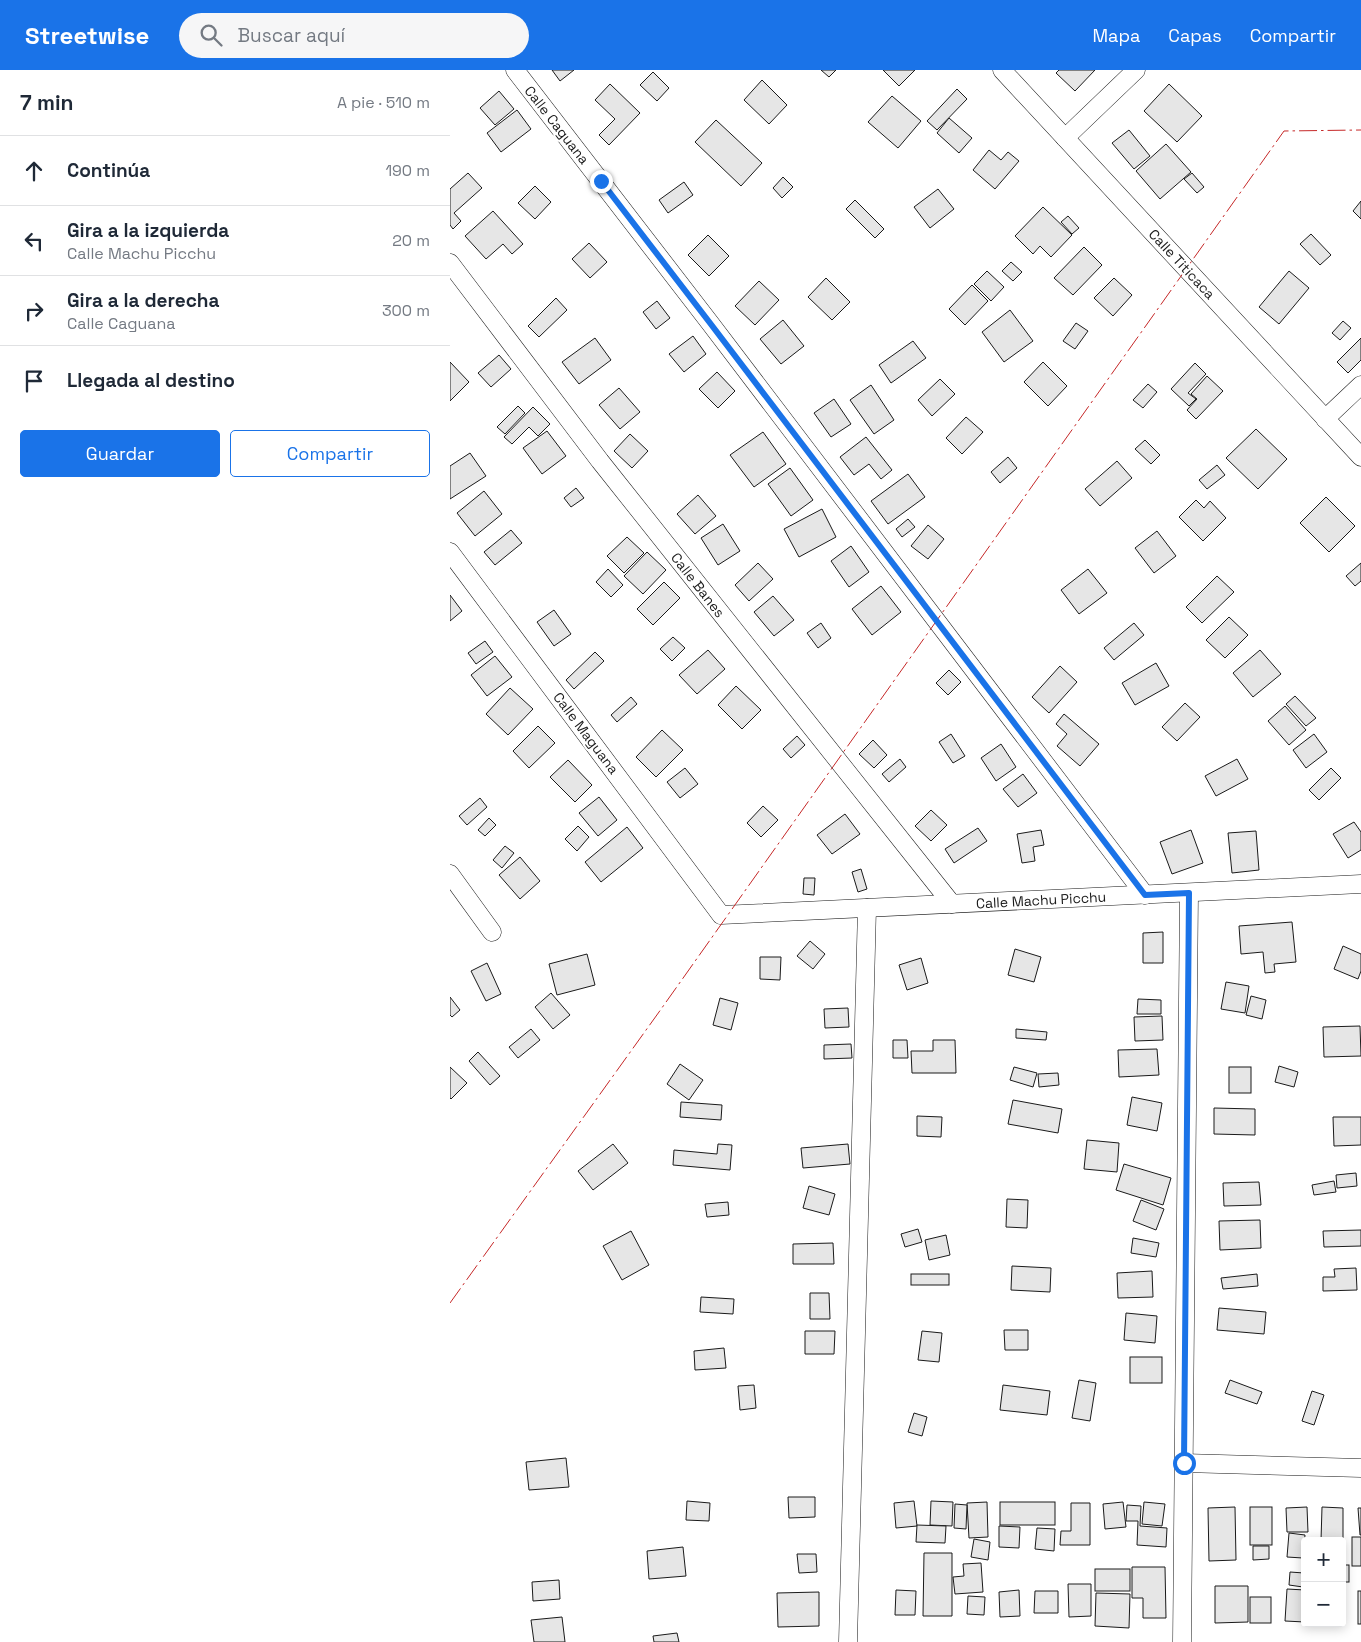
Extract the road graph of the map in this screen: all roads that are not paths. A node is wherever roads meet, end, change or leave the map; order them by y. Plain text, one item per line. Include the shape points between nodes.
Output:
1 (515, 70) edge
2 (1002, 70) edge
3 (1136, 70) edge
4 (1065, 138) junction
5 (450, 263) edge
6 (1361, 385) edge
7 (1325, 418) junction
8 (1361, 457) edge
9 (450, 552) edge
10 (450, 874) edge
11 (1361, 884) edge
12 (1189, 893) junction
13 (1145, 895) junction
14 (952, 904) junction
15 (867, 908) junction
16 (721, 915) joint
17 (492, 932) dead end
18 (1184, 1463) junction
19 (1361, 1468) edge
20 (848, 1642) edge
21 (1182, 1642) edge

1 - 13 street, Calle Caguana
2 - 4 street, Calle Titicaca
3 - 4 street
4 - 7 street, Calle Titicaca
5 - 14 street, Calle Banes via 600,461
6 - 7 street
7 - 8 street, Calle Titicaca
9 - 16 street, Calle Maguana
10 - 17 street
11 - 12 street, Calle Machu Picchu
12 - 13 street, Calle Machu Picchu
12 - 18 street
13 - 14 street, Calle Machu Picchu
14 - 15 street, Calle Machu Picchu
15 - 16 street, Calle Machu Picchu
15 - 20 street
18 - 19 street
18 - 21 street

